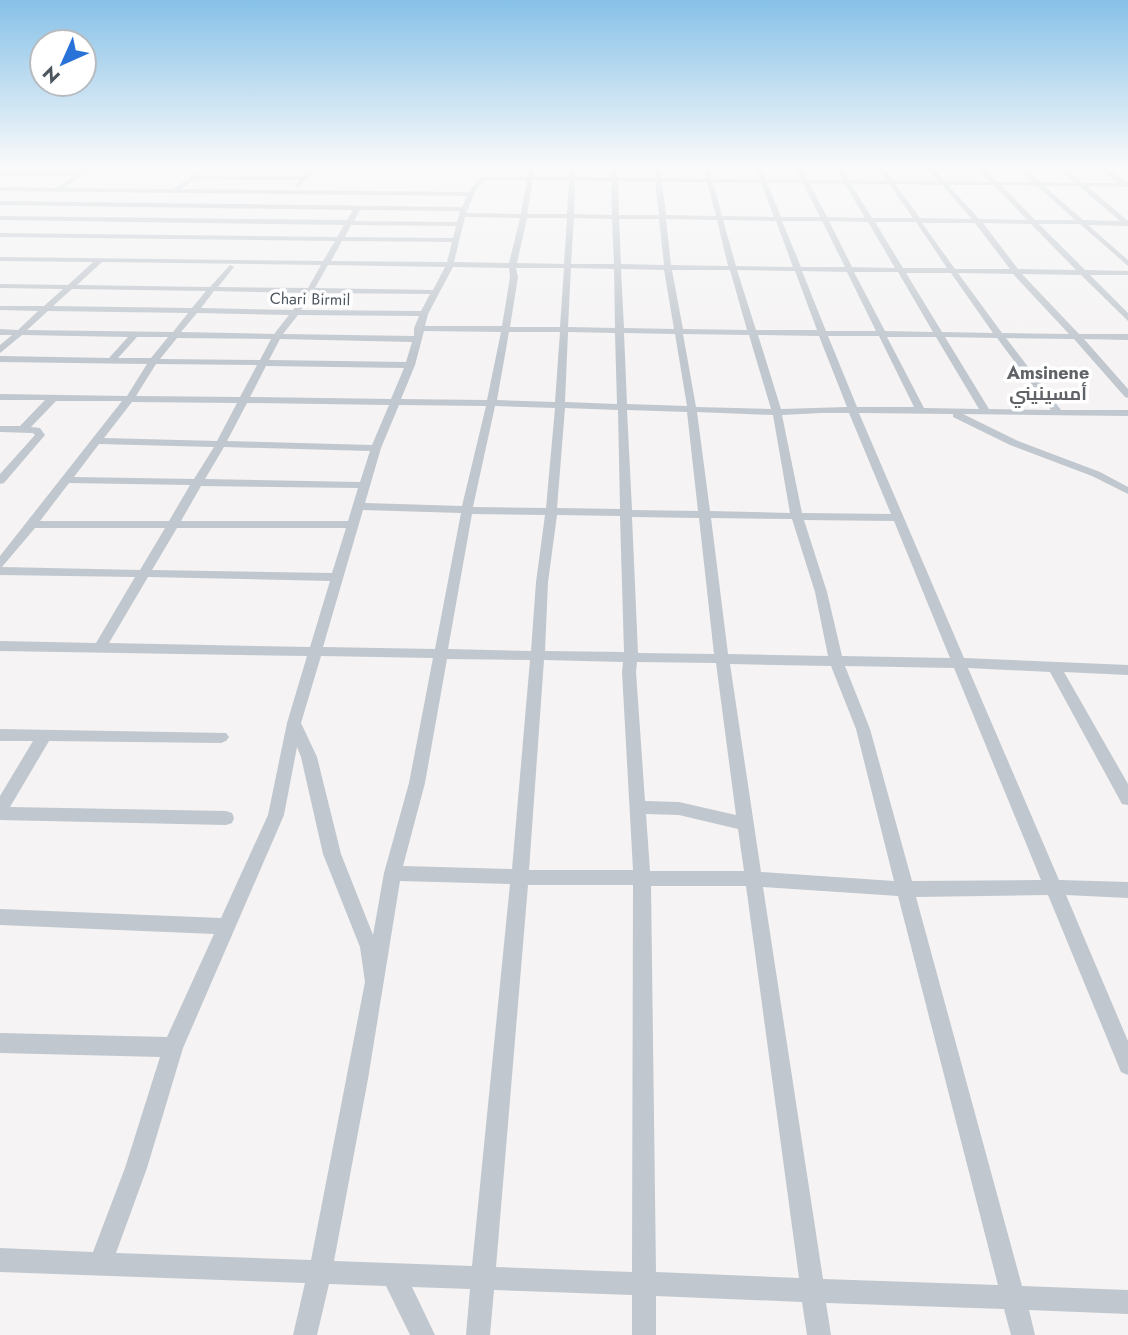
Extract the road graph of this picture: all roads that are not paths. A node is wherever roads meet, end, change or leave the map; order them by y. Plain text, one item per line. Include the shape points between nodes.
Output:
1 (132, 229) edge
2 (261, 229) edge
3 (344, 229) edge
4 (376, 229) edge
5 (459, 229) edge
6 (520, 229) edge
7 (569, 229) edge
8 (617, 229) edge
9 (664, 229) edge
10 (721, 229) edge
11 (783, 229) edge
12 (829, 229) edge
13 (877, 229) edge
14 (925, 229) edge
15 (984, 229) edge
16 (1041, 229) edge
17 (1088, 229) edge
18 (0, 232) edge
19 (125, 237) junction
20 (254, 238) junction
21 (339, 239) junction
22 (371, 239) junction
23 (457, 240) junction
24 (116, 245) dead end
25 (237, 258) dead end
26 (0, 259) edge
27 (361, 259) dead end
28 (99, 261) junction
29 (323, 263) junction
30 (1128, 264) edge
31 (450, 265) junction
32 (512, 266) junction
33 (230, 267) dead end
34 (567, 267) junction
35 (616, 268) junction
36 (668, 268) junction
37 (733, 269) junction
38 (798, 269) junction
39 (849, 270) junction
40 (899, 270) junction
41 (953, 271) junction
42 (1015, 271) junction
43 (1083, 272) junction
44 (1128, 273) edge
45 (0, 286) edge
46 (67, 287) junction
47 (214, 289) junction
48 (310, 290) junction
49 (435, 292) junction
50 (0, 308) edge
51 (44, 309) junction
52 (197, 311) junction
53 (296, 313) junction
54 (424, 314) junction
55 (1128, 318) edge
56 (418, 328) junction
57 (506, 329) junction
58 (562, 330) junction
59 (620, 331) junction
60 (0, 332) edge
61 (19, 332) junction
62 (680, 332) junction
63 (753, 333) junction
64 (824, 333) junction
65 (135, 334) junction
66 (881, 334) junction
67 (939, 334) junction
68 (176, 335) junction
69 (1000, 335) junction
70 (1076, 336) junction
71 (277, 337) junction
72 (1128, 337) edge
73 (415, 339) junction
74 (0, 350) edge
75 (0, 359) edge
76 (110, 362) junction
77 (153, 362) junction
78 (264, 364) junction
79 (410, 365) junction
80 (1128, 395) edge
81 (0, 397) edge
82 (53, 398) junction
83 (130, 398) junction
84 (244, 401) junction
85 (395, 402) junction
86 (490, 402) junction
87 (558, 405) junction
88 (623, 407) junction
89 (852, 408) junction
90 (692, 409) junction
91 (920, 410) junction
92 (949, 411) junction
93 (777, 412) junction
94 (986, 412) junction
95 (1128, 413) edge
96 (1059, 414) junction
97 (0, 429) edge
98 (22, 430) junction
99 (97, 441) junction
100 (220, 445) junction
101 (376, 448) junction
102 (67, 480) junction
103 (0, 481) edge
104 (196, 483) junction
105 (365, 485) junction
106 (1128, 491) edge
107 (360, 506) junction
108 (467, 510) junction
109 (552, 511) junction
110 (626, 512) junction
111 (706, 514) junction
112 (797, 517) junction
113 (900, 518) junction
114 (32, 524) junction
115 (352, 525) junction
116 (171, 526) junction
117 (0, 564) edge
118 (0, 571) edge
119 (141, 575) junction
120 (338, 577) junction
121 (0, 646) edge
122 (100, 647) junction
123 (314, 650) junction
124 (439, 654) junction
125 (536, 655) junction
126 (631, 657) junction
127 (722, 660) junction
128 (836, 661) junction
129 (959, 663) junction
130 (1055, 668) junction
131 (1075, 669) junction
132 (1128, 670) edge
133 (294, 723) junction
134 (0, 735) edge
135 (44, 736) junction
136 (221, 737) dead end
137 (1128, 799) edge
138 (638, 808) junction
139 (0, 811) edge
140 (226, 818) dead end
141 (745, 824) junction
142 (393, 873) junction
143 (520, 877) junction
144 (642, 878) junction
145 (753, 879) junction
146 (1052, 887) junction
147 (906, 889) junction
148 (1128, 890) edge
149 (0, 917) edge
150 (226, 926) junction
151 (374, 992) junction
152 (0, 1043) edge
153 (173, 1047) junction
154 (1128, 1065) edge
155 (0, 1260) edge
156 (100, 1264) junction
157 (320, 1272) junction
158 (393, 1275) junction
159 (484, 1278) junction
160 (644, 1284) junction
161 (813, 1290) junction
162 (1012, 1298) junction
163 (1128, 1302) edge
164 (305, 1335) edge
165 (423, 1335) edge
166 (478, 1335) edge
167 (643, 1335) edge
168 (819, 1335) edge
169 (1023, 1335) edge

1 - 19 street
2 - 20 street
3 - 21 street
4 - 22 street
5 - 23 street
6 - 32 street
7 - 34 street
8 - 35 street
9 - 36 street
10 - 37 street
11 - 38 street
12 - 39 street
13 - 40 street
14 - 41 street
15 - 42 street
16 - 43 street
17 - 30 street
18 - 19 street
19 - 20 street
19 - 24 street
20 - 21 street
20 - 25 street
21 - 22 street
21 - 29 street
22 - 23 street
22 - 27 street
23 - 31 street
26 - 28 street
28 - 29 street
28 - 46 street
29 - 31 street
29 - 48 street
31 - 32 street
31 - 49 street
32 - 34 street
32 - 57 street
33 - 47 street
34 - 35 street
34 - 58 street
35 - 36 street
35 - 59 street
36 - 37 street
36 - 62 street
37 - 38 street
37 - 63 street
38 - 39 street
38 - 64 street
39 - 40 street
39 - 66 street
40 - 41 street
40 - 67 street
41 - 42 street
41 - 69 street
42 - 43 street
42 - 70 street
43 - 44 street
43 - 55 street
45 - 46 street
46 - 47 street
46 - 51 street
47 - 48 street
47 - 52 street
48 - 49 street
48 - 53 street
49 - 54 street
50 - 51 street, Chari Birmil
51 - 52 street, Chari Birmil
51 - 61 street
52 - 53 street, Chari Birmil
52 - 68 street
53 - 54 street, Chari Birmil
53 - 71 street
54 - 56 street
56 - 57 street
56 - 73 street
57 - 58 street
57 - 86 street
58 - 59 street
58 - 87 street
59 - 62 street
59 - 88 street
60 - 61 street
61 - 65 street
61 - 74 street
62 - 63 street
62 - 90 street
63 - 64 street
63 - 93 street
64 - 66 street
64 - 89 street
65 - 68 street
65 - 76 street
66 - 67 street
66 - 91 street
67 - 69 street
67 - 94 street
68 - 71 street
68 - 77 street
69 - 70 street
69 - 96 street
70 - 72 street
70 - 80 street
71 - 73 street
71 - 78 street
73 - 79 street
75 - 76 street
76 - 77 street
77 - 78 street
77 - 83 street
78 - 79 street
78 - 84 street
79 - 85 street
81 - 82 street
82 - 83 street
82 - 98 street
83 - 84 street
83 - 99 street
84 - 85 street
84 - 100 street
85 - 86 street
85 - 101 street
86 - 87 street
86 - 108 street
87 - 88 street
87 - 109 street
88 - 90 street
88 - 110 street
89 - 91 street
89 - 93 street
89 - 113 street
90 - 93 street
90 - 111 street
91 - 92 street
92 - 94 street
92 - 106 street
93 - 112 street
94 - 96 street
95 - 96 street
97 - 98 street
98 - 103 street via 36,430 40,435
99 - 100 street
99 - 102 street
100 - 101 street
100 - 104 street
101 - 105 street
102 - 104 street
102 - 114 street
104 - 105 street
104 - 116 street
105 - 107 street
107 - 108 street
107 - 115 street
108 - 109 street
108 - 124 street
109 - 110 street
109 - 125 street
110 - 111 street
110 - 126 street
111 - 112 street
111 - 127 street
112 - 113 street
112 - 128 street via 821,592
113 - 129 street
114 - 116 street
114 - 117 street
115 - 116 street
115 - 120 street
116 - 119 street
118 - 119 street
119 - 120 street
119 - 122 street
120 - 123 street
121 - 122 street
122 - 123 street
123 - 124 street
123 - 133 street
124 - 125 street
124 - 142 street via 417,783
125 - 126 street
125 - 143 street
126 - 127 street
126 - 138 street
127 - 128 street
127 - 141 street
128 - 129 street
128 - 147 street via 863,729
129 - 130 street
129 - 131 street
129 - 146 street
130 - 131 street
130 - 137 street
131 - 132 street
133 - 150 street via 276,815
133 - 151 street via 309,757 332,854 369,947
134 - 135 street
135 - 136 street
135 - 139 street
138 - 141 street via 687,808
138 - 144 street
139 - 140 street
141 - 145 street
142 - 143 street
142 - 151 street
143 - 144 street
143 - 159 street
144 - 145 street
144 - 160 street
145 - 147 street
145 - 161 street
146 - 147 street
146 - 148 street
146 - 154 street
147 - 162 street
149 - 150 street
150 - 153 street
151 - 157 street
152 - 153 street
153 - 156 street via 136,1168
155 - 156 street
156 - 157 street
157 - 158 street
157 - 164 street
158 - 159 street
158 - 165 street
159 - 160 street
159 - 166 street
160 - 161 street
160 - 167 street
161 - 162 street
161 - 168 street
162 - 163 street
162 - 169 street

